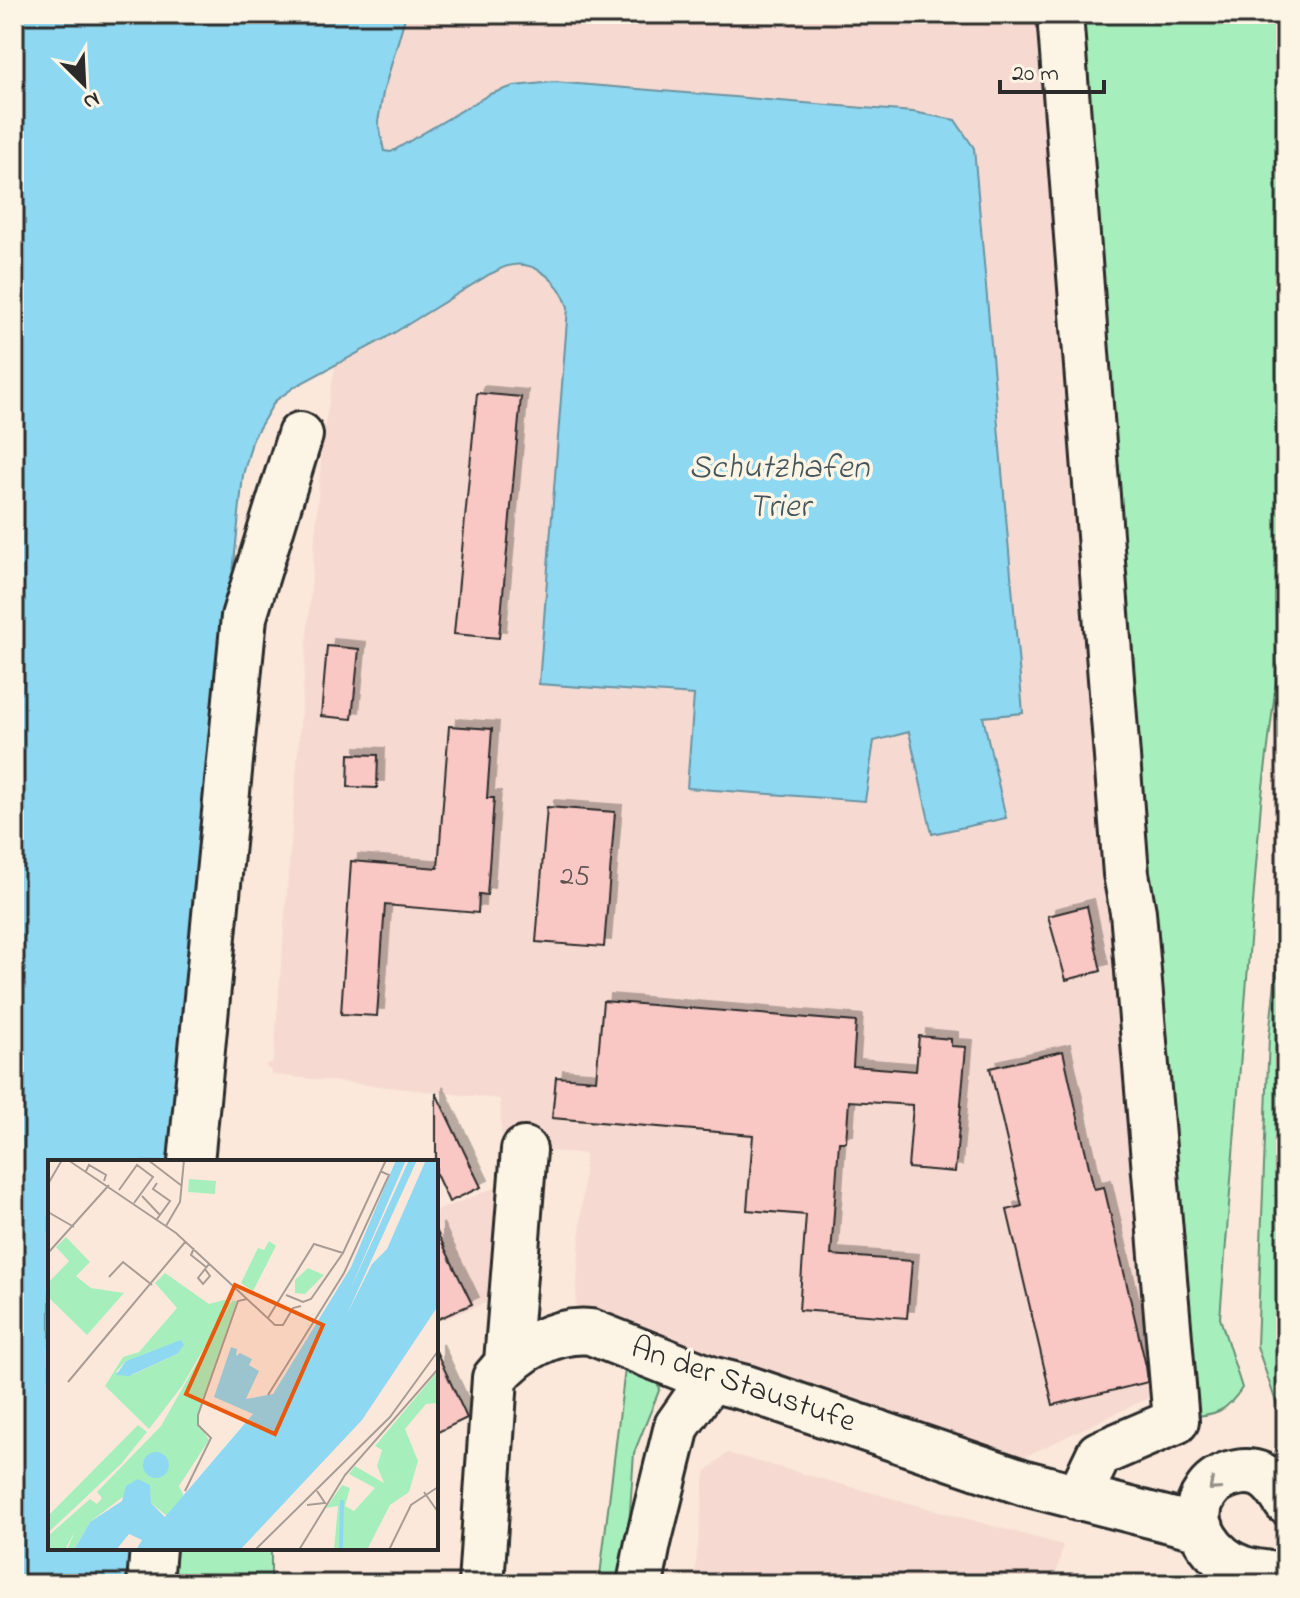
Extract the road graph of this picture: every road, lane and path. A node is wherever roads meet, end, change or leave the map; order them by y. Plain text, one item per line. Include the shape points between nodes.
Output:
1 (1060, 14) edge
2 (300, 435) dead end
3 (524, 1150) dead end
4 (191, 1160) edge
5 (507, 1362) junction
6 (710, 1379) junction
7 (1078, 1498) junction
8 (1286, 1502) edge
9 (1201, 1528) junction
10 (153, 1550) edge
11 (1278, 1565) edge
12 (150, 1584) edge
13 (481, 1584) edge
14 (640, 1584) edge

1 - 7 street via 1126,874 1176,1421 1099,1454
2 - 4 street via 244,617
3 - 5 street
5 - 6 street, An der Staustufe via 574,1330
5 - 13 street via 495,1378
6 - 7 street, An der Staustufe
6 - 14 street via 677,1426
7 - 9 street, An der Staustufe
8 -> 9 street via 1261,1475 1225,1476 1201,1500
9 - 11 street via 1215,1554 1241,1569
10 - 12 street

